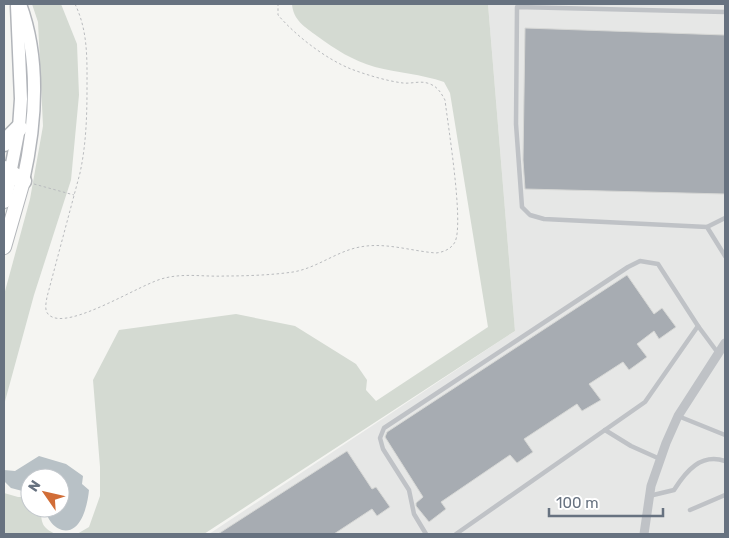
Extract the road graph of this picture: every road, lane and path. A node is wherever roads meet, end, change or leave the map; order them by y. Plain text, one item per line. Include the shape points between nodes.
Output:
1 (18, 4) edge
2 (75, 4) edge
3 (278, 4) edge
4 (725, 12) edge
5 (18, 128) junction
6 (4, 143) edge
7 (12, 175) edge
8 (74, 195) junction
9 (4, 201) edge
10 (725, 218) edge
11 (707, 227) junction
12 (4, 247) edge
13 (725, 256) edge
14 (698, 326) junction
15 (725, 343) edge
16 (718, 353) junction
17 (678, 416) junction
18 (604, 430) junction
19 (725, 435) edge
20 (660, 458) junction
21 (725, 461) edge
22 (725, 495) edge
23 (649, 496) junction
24 (690, 510) dead end
25 (426, 534) edge
26 (456, 534) edge
27 (644, 534) edge

1 - 5 street via 21,71
1 - 7 street via 30,42 34,100 31,139
2 - 8 path via 88,48 84,156
3 - 8 path via 278,16 285,24 337,62 404,83 429,84 441,92 446,107 458,219 455,242 450,248 436,253 384,245 362,246 293,272 174,276 153,282 100,308 55,318 46,311 47,297
4 - 11 lane via 517,7 516,124 522,206 530,215 544,219
5 - 6 highway
5 - 7 street
7 - 8 path
7 - 9 main road
7 - 12 main road
10 - 11 lane
11 - 13 lane
14 - 16 lane
14 - 18 lane via 645,402
14 - 25 lane via 658,264 640,261 384,428 380,438 383,449 409,490 414,514
15 - 16 street
16 - 17 street
17 - 19 lane
17 - 20 street
18 - 20 lane
18 - 26 lane
20 - 23 street
21 - 23 lane via 707,458 683,474 674,490
22 - 24 lane
23 - 27 street

